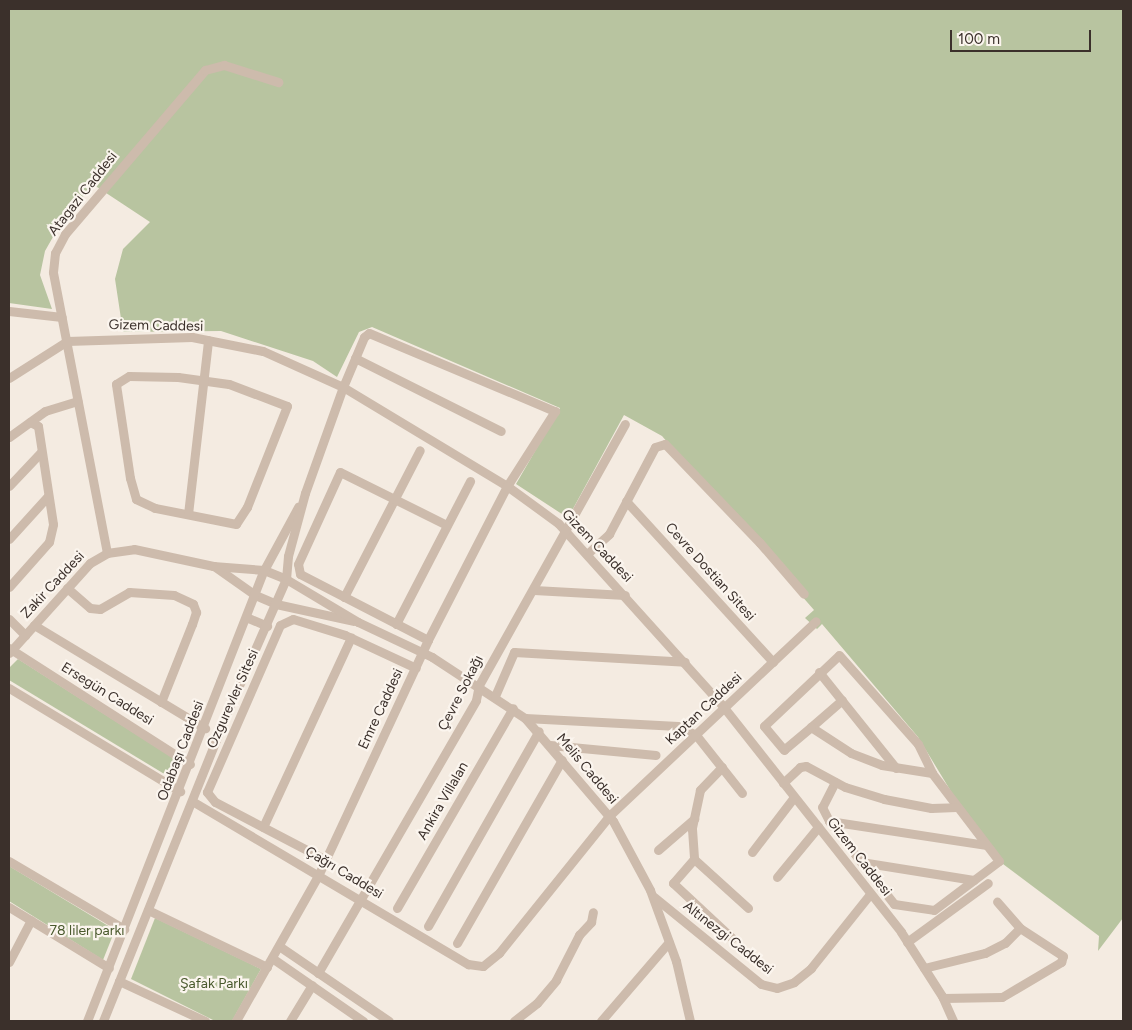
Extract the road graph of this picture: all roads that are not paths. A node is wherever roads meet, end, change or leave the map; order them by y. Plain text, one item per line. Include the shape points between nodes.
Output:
1 (278, 82) dead end
2 (9, 311) edge
3 (62, 317) junction
4 (68, 340) junction
5 (208, 340) junction
6 (354, 358) junction
7 (9, 378) edge
8 (203, 380) junction
9 (342, 387) junction
10 (78, 401) junction
11 (555, 411) joint
12 (30, 422) junction
13 (625, 424) dead end
14 (501, 431) dead end
15 (9, 437) edge
16 (420, 450) dead end
17 (41, 452) junction
18 (470, 481) dead end
19 (9, 486) edge
20 (507, 486) junction
21 (305, 493) junction
22 (48, 496) junction
23 (395, 499) junction
24 (626, 501) junction
25 (188, 514) junction
26 (447, 525) junction
27 (567, 532) junction
28 (9, 539) edge
29 (107, 553) junction
30 (587, 554) junction
31 (214, 566) junction
32 (264, 570) junction
33 (286, 579) junction
34 (9, 587) edge
35 (67, 588) junction
36 (534, 590) junction
37 (255, 594) junction
38 (804, 594) dead end
39 (625, 595) junction
40 (344, 597) junction
41 (276, 604) junction
42 (246, 617) junction
43 (9, 619) edge
44 (816, 621) dead end
45 (358, 622) junction
46 (34, 624) junction
47 (396, 624) junction
48 (266, 626) junction
49 (25, 635) junction
50 (351, 637) junction
51 (428, 640) junction
52 (10, 650) edge
53 (423, 652) junction
54 (684, 662) junction
55 (773, 662) junction
56 (416, 668) junction
57 (819, 672) junction
58 (479, 685) junction
59 (9, 688) edge
60 (495, 696) junction
61 (842, 700) junction
62 (161, 702) junction
63 (512, 708) junction
64 (724, 708) junction
65 (525, 718) junction
66 (811, 727) junction
67 (204, 728) junction
68 (539, 731) junction
69 (696, 735) junction
70 (550, 746) junction
71 (656, 755) dead end
72 (562, 760) junction
73 (190, 764) junction
74 (722, 767) junction
75 (896, 768) junction
76 (932, 773) junction
77 (834, 782) junction
78 (783, 783) junction
79 (180, 791) junction
80 (742, 793) dead end
81 (794, 797) junction
82 (192, 801) junction
83 (956, 807) junction
84 (609, 816) junction
85 (694, 819) junction
86 (829, 821) junction
87 (263, 827) junction
88 (818, 827) junction
89 (985, 845) junction
90 (658, 850) dead end
91 (752, 852) dead end
92 (694, 859) junction
93 (326, 860) junction
94 (9, 861) edge
95 (861, 862) junction
96 (319, 874) junction
97 (777, 877) dead end
98 (974, 880) junction
99 (988, 883) dead end
100 (870, 894) junction
101 (652, 896) junction
102 (362, 900) junction
103 (997, 902) dead end
104 (9, 907) edge
105 (397, 908) dead end
106 (748, 908) dead end
107 (148, 910) junction
108 (593, 912) dead end
109 (31, 920) junction
110 (428, 926) dead end
111 (1020, 928) junction
112 (124, 929) junction
113 (732, 938) dead end
114 (669, 942) junction
115 (907, 942) junction
116 (457, 943) dead end
117 (278, 946) junction
118 (272, 958) junction
119 (9, 962) edge
120 (482, 966) joint
121 (267, 967) junction
122 (109, 968) junction
123 (924, 968) junction
124 (318, 973) junction
125 (119, 982) junction
126 (312, 985) junction
127 (943, 998) junction
128 (87, 1021) edge
129 (103, 1021) edge
130 (206, 1021) edge
131 (236, 1021) edge
132 (290, 1021) edge
133 (363, 1021) edge
134 (388, 1021) edge
135 (514, 1021) edge
136 (602, 1021) edge
137 (690, 1021) edge
138 (953, 1021) edge

1 - 3 street, Atagazi Caddesi via 224,65 205,70 65,234 55,253 53,272
2 - 3 street
3 - 4 street, Atagazi Caddesi
4 - 5 street, Gizem Caddesi via 183,337
4 - 7 street
4 - 10 street, Atagazi Caddesi
5 - 8 street
5 - 9 street, Gizem Caddesi via 263,351
6 - 9 street, Odabaşı Caddesi
6 - 11 street, Odabaşı Caddesi via 369,333
6 - 14 street
8 - 25 street
8 - 25 street via 129,376 116,384 136,499 155,508
8 - 25 street via 229,384 288,406 247,507 236,524
9 - 20 street, Gizem Caddesi
9 - 21 street, Odabaşı Caddesi
10 - 12 street via 45,411
10 - 29 street, Atagazi Caddesi
11 - 20 street, Emre Caddesi
12 - 15 street
12 - 17 street via 38,426
13 - 27 street, Çevre Sokağı
16 - 23 street
17 - 19 street
17 - 22 street
18 - 26 street
20 - 27 street, Gizem Caddesi
20 - 51 street, Emre Caddesi
21 - 32 street, Odabaşı Caddesi
21 - 33 street, Odabaşı Caddesi via 288,556
22 - 28 street
22 - 34 street via 53,524 49,542
23 - 26 street
23 - 40 street
23 - 40 street via 340,472 298,564 300,574
24 - 30 street via 608,534
24 - 38 street via 655,447 665,444 767,550
24 - 55 street, Cevre Dostian Sitesi
26 - 47 street
27 - 30 street, Gizem Caddesi
27 - 36 street, Çevre Sokağı
29 - 31 street, Zakir Caddesi via 134,549
29 - 35 street, Zakir Caddesi via 90,562
30 - 39 street, Gizem Caddesi
31 - 32 street, Melis Caddesi
31 - 37 street, Melis Caddesi
32 - 33 street, Melis Caddesi
32 - 37 street, Odabaşı Caddesi
33 - 41 street, Odabaşı Caddesi
33 - 45 street, Melis Caddesi
35 - 46 street, Zakir Caddesi
35 - 62 street via 90,608 100,609 129,592 174,595 193,604 196,612
36 - 39 street
36 - 58 street, Çevre Sokağı
37 - 41 street, Melis Caddesi
37 - 42 street, Odabaşı Caddesi
39 - 54 street, Gizem Caddesi
40 - 47 street
41 - 45 street, Melis Caddesi
41 - 48 street, Odabaşı Caddesi
42 - 48 street
42 - 67 street, Odabaşı Caddesi
43 - 49 street
44 - 55 street, Kaptan Caddesi
45 - 53 street, Melis Caddesi
46 - 49 street, Zakir Caddesi
46 - 62 street
47 - 51 street
48 - 82 street, Odabaşı Caddesi
49 - 52 street, Zakir Caddesi
50 - 56 street, Ozgurevler Sitesi
50 - 87 street
50 - 87 street, Ozgurevler Sitesi via 293,619 280,624 207,792 215,802
51 - 53 street, Emre Caddesi
52 - 73 street, Ersegün Caddesi
53 - 56 street, Emre Caddesi
53 - 58 street, Melis Caddesi
54 - 60 street via 514,652
54 - 64 street, Gizem Caddesi
55 - 64 street, Kaptan Caddesi
56 - 93 street, Emre Caddesi
57 - 61 street
57 - 66 street via 764,726 784,750
57 - 76 street via 839,655 918,744
58 - 60 street, Melis Caddesi
58 - 102 street, Çevre Sokağı via 476,700
59 - 79 street
60 - 63 street, Melis Caddesi
61 - 66 street
61 - 75 street
62 - 67 street
63 - 65 street, Melis Caddesi
63 - 105 street, Ankira Villalan
64 - 69 street, Kaptan Caddesi
64 - 78 street, Gizem Caddesi
65 - 68 street, Melis Caddesi
65 - 69 street via 678,726
66 - 75 street via 852,753
67 - 73 street, Odabaşı Caddesi
68 - 70 street, Melis Caddesi
68 - 110 street
69 - 74 street
69 - 84 street, Kaptan Caddesi
70 - 71 street
70 - 72 street, Melis Caddesi
72 - 84 street, Melis Caddesi
72 - 116 street
73 - 79 street, Odabaşı Caddesi
74 - 80 street
74 - 85 street via 700,790
75 - 76 street
76 - 83 street
77 - 78 street via 806,766 800,767
77 - 83 street via 884,799 932,808
77 - 86 street via 822,807
78 - 81 street, Gizem Caddesi
79 - 112 street, Odabaşı Caddesi
81 - 88 street, Gizem Caddesi
81 - 91 street
82 - 96 street, Çağrı Caddesi
82 - 107 street, Odabaşı Caddesi
83 - 89 street
84 - 101 street, Melis Caddesi
84 - 120 street, Kaptan Caddesi via 499,953
85 - 90 street
85 - 92 street
86 - 89 street
86 - 95 street
87 - 93 street, Ozgurevler Sitesi
88 - 97 street
88 - 100 street, Gizem Caddesi
89 - 98 street via 998,861
92 - 106 street
92 - 113 street via 673,883
93 - 96 street, Emre Caddesi
94 - 112 street
95 - 98 street
95 - 98 street via 894,904 934,910
96 - 102 street, Çağrı Caddesi
96 - 117 street, Emre Caddesi
99 - 115 street
100 - 101 street, Altınezgi Caddesi via 810,968 794,982 777,988 761,984
100 - 115 street, Gizem Caddesi
101 - 114 street, Melis Caddesi
102 - 120 street, Çağrı Caddesi via 468,964
102 - 124 street, Çevre Sokağı
103 - 111 street
104 - 109 street
107 - 121 street
107 - 125 street, Odabaşı Caddesi
108 - 135 street via 591,922 579,935 556,980 537,1003
109 - 119 street
109 - 122 street
111 - 123 street via 1005,943 985,953
111 - 127 street via 1063,956 1061,962 1002,998
112 - 122 street, Odabaşı Caddesi
114 - 136 street
114 - 137 street, Melis Caddesi
115 - 123 street, Gizem Caddesi
117 - 118 street, Emre Caddesi
117 - 124 street
118 - 121 street, Emre Caddesi
118 - 126 street
121 - 131 street, Emre Caddesi
122 - 128 street, Odabaşı Caddesi
123 - 127 street, Gizem Caddesi
124 - 134 street
125 - 129 street, Odabaşı Caddesi
125 - 130 street
126 - 132 street
126 - 133 street
127 - 138 street, Gizem Caddesi

